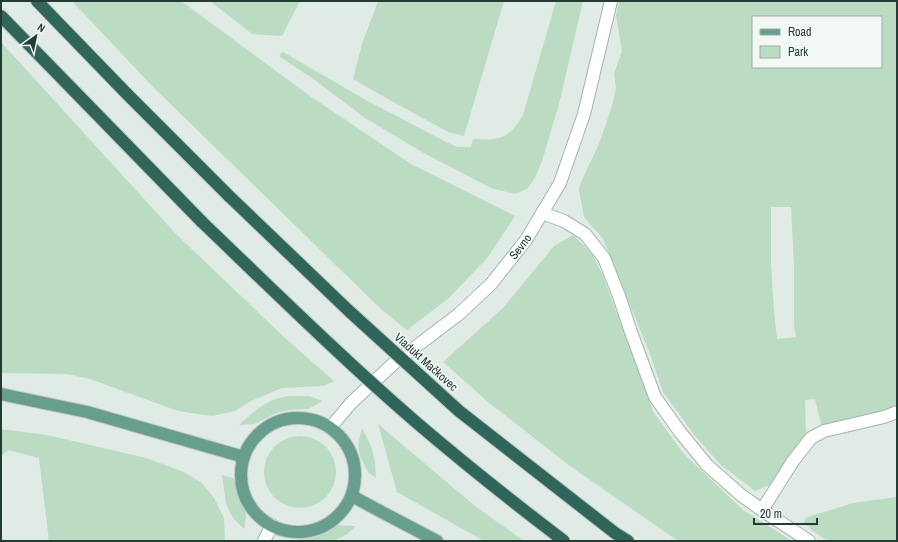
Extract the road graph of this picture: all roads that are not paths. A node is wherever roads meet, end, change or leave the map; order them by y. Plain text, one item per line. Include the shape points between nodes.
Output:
1 (37, 1) edge
2 (611, 1) edge
3 (1, 16) edge
4 (542, 213) junction
5 (1, 394) edge
6 (897, 412) edge
7 (330, 428) junction
8 (244, 457) junction
9 (352, 496) junction
10 (762, 510) junction
11 (272, 525) junction
12 (264, 541) edge
13 (437, 541) edge
14 (564, 541) edge
15 (628, 541) edge
16 (809, 541) edge

1 - 15 highway, Viadukt Mačkovec, bridge via 230,197 349,311 459,410
2 - 4 street, Sevno via 584,114 560,183
3 - 14 highway, bridge via 202,222 308,324 417,423
4 - 7 street, Sevno via 526,240 491,284 459,314 393,364 351,403
4 - 10 street via 564,221 585,234 604,258 655,397 707,464
5 - 8 main road via 87,412
6 - 10 street via 824,431 811,438
7 - 8 main road via 318,420 300,417 281,419 265,427 252,440
7 - 9 main road via 344,439 351,452 356,479
8 - 11 main road via 240,472 248,504 258,516
9 - 11 main road via 334,520 320,528 303,532 287,531
9 - 13 main road
10 - 16 street
11 - 12 street

